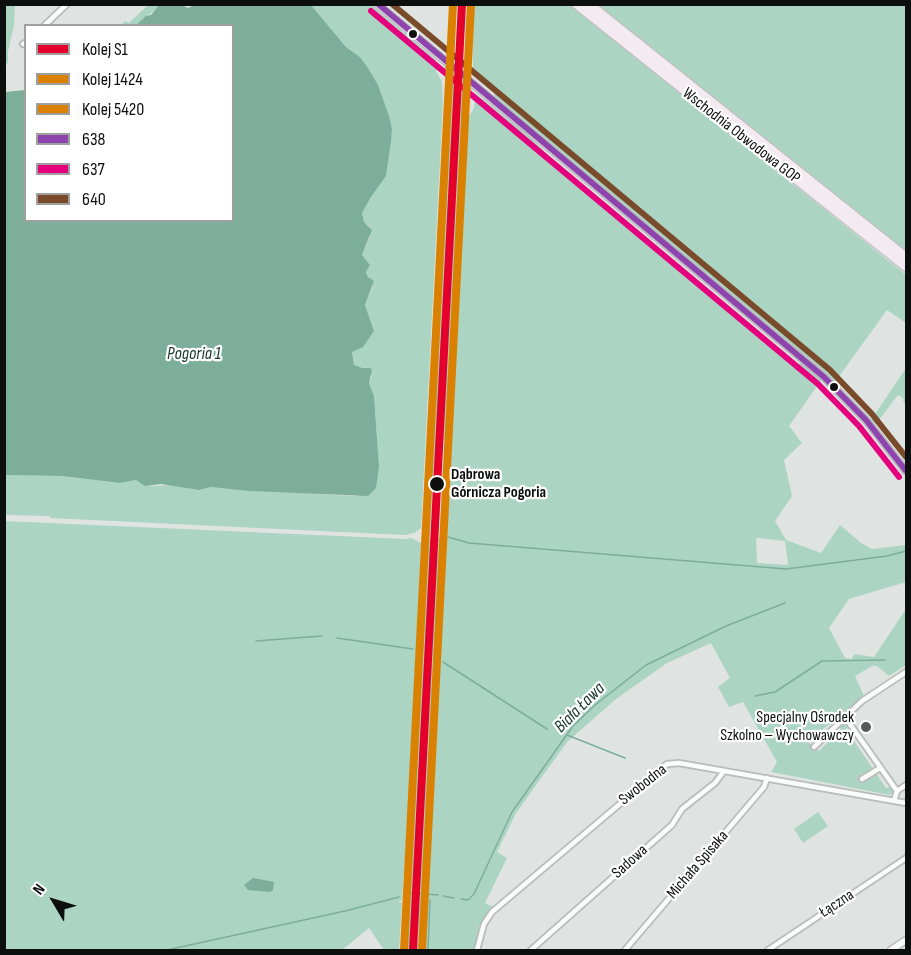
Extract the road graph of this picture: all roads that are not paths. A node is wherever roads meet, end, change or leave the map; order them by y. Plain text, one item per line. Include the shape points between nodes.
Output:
1 (67, 4) edge
2 (377, 4) edge
3 (576, 4) edge
4 (589, 4) edge
5 (46, 24) edge
6 (906, 257) edge
7 (906, 267) edge
8 (906, 471) edge
9 (906, 672) edge
10 (845, 717) junction
11 (814, 747) dead end
12 (880, 768) junction
13 (724, 771) junction
14 (767, 778) junction
15 (862, 779) dead end
16 (906, 785) edge
17 (897, 790) junction
18 (894, 801) junction
19 (906, 803) edge
20 (906, 858) edge
21 (906, 940) edge
22 (477, 951) edge
23 (531, 951) edge
24 (625, 951) edge
25 (768, 951) edge
26 (891, 951) edge

1 - 5 street
2 - 8 street via 824,377 866,420
3 - 7 highway, Wschodnia Obwodowa GOP
4 - 6 highway, Wschodnia Obwodowa GOP
9 - 10 street
10 - 11 street
10 - 12 street
12 - 15 street
12 - 17 street
13 - 14 street, Swobodna
13 - 22 street, Swobodna via 679,763 664,766 493,910 484,924
13 - 23 street, Sadowa via 716,783 681,810 672,825
14 - 18 street, Swobodna
14 - 24 street, Michała Spisaka
16 - 17 street
17 - 18 street
18 - 19 street, Swobodna
20 - 25 street, Łączna
21 - 26 street

